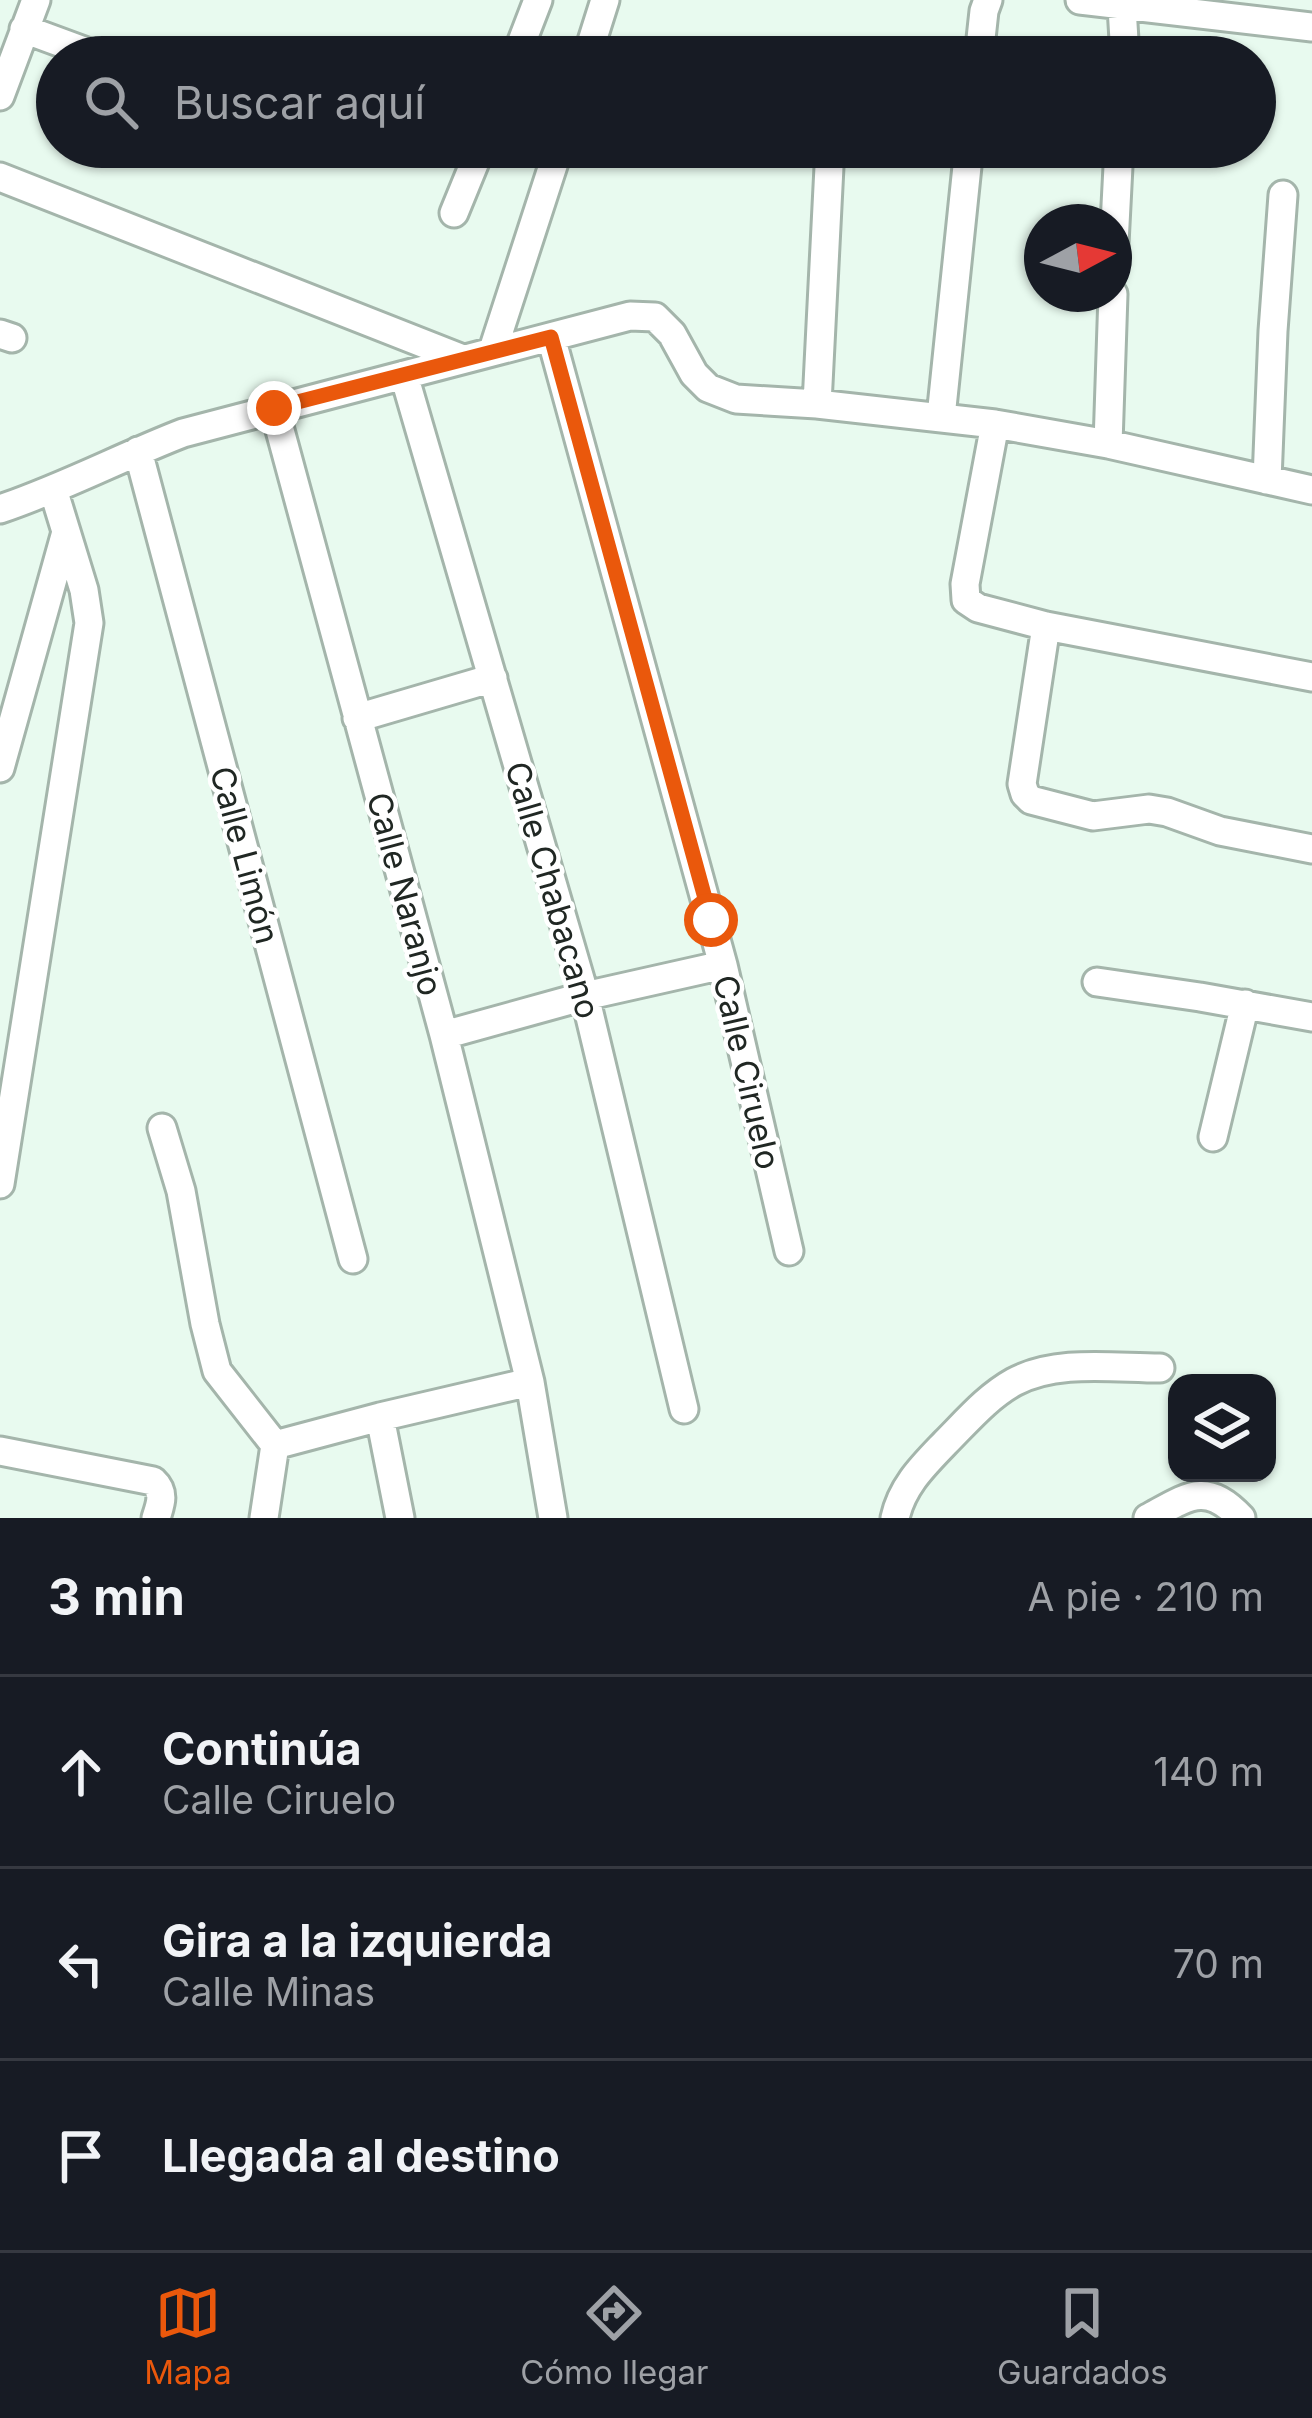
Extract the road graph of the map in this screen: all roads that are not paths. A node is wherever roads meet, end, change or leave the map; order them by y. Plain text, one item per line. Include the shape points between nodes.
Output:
1 (36, 0) edge
2 (538, 0) edge
3 (605, 0) edge
4 (988, 0) edge
5 (1080, 0) edge
6 (1122, 7) junction
7 (1279, 11) edge
8 (1312, 27) edge
9 (24, 29) junction
10 (43, 36) edge
11 (524, 36) edge
12 (594, 36) edge
13 (981, 36) edge
14 (1124, 36) edge
15 (0, 96) edge
16 (473, 168) edge
17 (552, 168) edge
18 (829, 168) edge
19 (967, 168) edge
20 (1119, 168) edge
21 (0, 177) edge
22 (1283, 195) dead end
23 (1116, 204) edge
24 (454, 213) dead end
25 (1112, 312) edge
26 (551, 337) junction
27 (493, 350) junction
28 (463, 359) junction
29 (404, 375) junction
30 (817, 404) junction
31 (274, 408) junction
32 (941, 417) junction
33 (995, 424) junction
34 (1108, 445) junction
35 (138, 451) junction
36 (1267, 480) junction
37 (53, 489) junction
38 (1312, 490) edge
39 (0, 509) edge
40 (66, 532) junction
41 (1046, 626) junction
42 (1312, 677) edge
43 (493, 679) junction
44 (357, 718) junction
45 (0, 768) edge
46 (1312, 849) edge
47 (723, 965) junction
48 (1096, 982) dead end
49 (585, 996) junction
50 (1245, 1004) junction
51 (1312, 1017) edge
52 (444, 1035) junction
53 (162, 1128) dead end
54 (1213, 1137) dead end
55 (0, 1184) edge
56 (789, 1251) dead end
57 (353, 1259) dead end
58 (1160, 1368) dead end
59 (530, 1382) junction
60 (684, 1409) dead end
61 (380, 1417) junction
62 (275, 1445) junction
63 (0, 1451) edge
64 (156, 1518) edge
65 (264, 1518) edge
66 (400, 1518) edge
67 (553, 1518) edge
68 (895, 1518) edge
69 (1148, 1518) edge
70 (1241, 1518) edge

1 - 9 street
2 - 11 street
3 - 12 street
4 - 13 street
5 - 6 street
6 - 7 street
6 - 14 street
7 - 8 street
9 - 10 street
9 - 15 street
16 - 24 street
17 - 27 street
18 - 30 street
19 - 32 street
20 - 23 street
21 - 28 street
22 - 36 street
25 - 34 street
26 - 27 street
26 - 30 street via 656,317 708,388 736,399
26 - 47 street, Calle Ciruelo
27 - 28 street
28 - 29 street
29 - 31 street
29 - 43 street, Calle Chabacano
30 - 32 street
31 - 35 street
31 - 44 street, Calle Naranjo
32 - 33 street
33 - 34 street
33 - 41 street via 966,600
34 - 36 street
35 - 37 street
35 - 57 street, Calle Limón
36 - 38 street
37 - 39 street
37 - 40 street
40 - 45 street
40 - 55 street via 89,623
41 - 42 street
41 - 46 street via 1022,784 1031,800 1102,816 1167,812
43 - 44 street
43 - 49 street, Calle Chabacano
44 - 52 street, Calle Naranjo
47 - 49 street
47 - 56 street, Calle Ciruelo
48 - 50 street
49 - 52 street
49 - 60 street, Calle Chabacano
50 - 51 street
50 - 54 street
52 - 59 street, Calle Naranjo
53 - 62 street via 217,1370
58 - 68 street via 1055,1368 1018,1380 920,1469
59 - 61 street
59 - 67 street, Calle Naranjo
61 - 62 street
61 - 66 street
62 - 65 street
63 - 64 street via 153,1480 162,1498
69 - 70 street via 1204,1494 1225,1500

